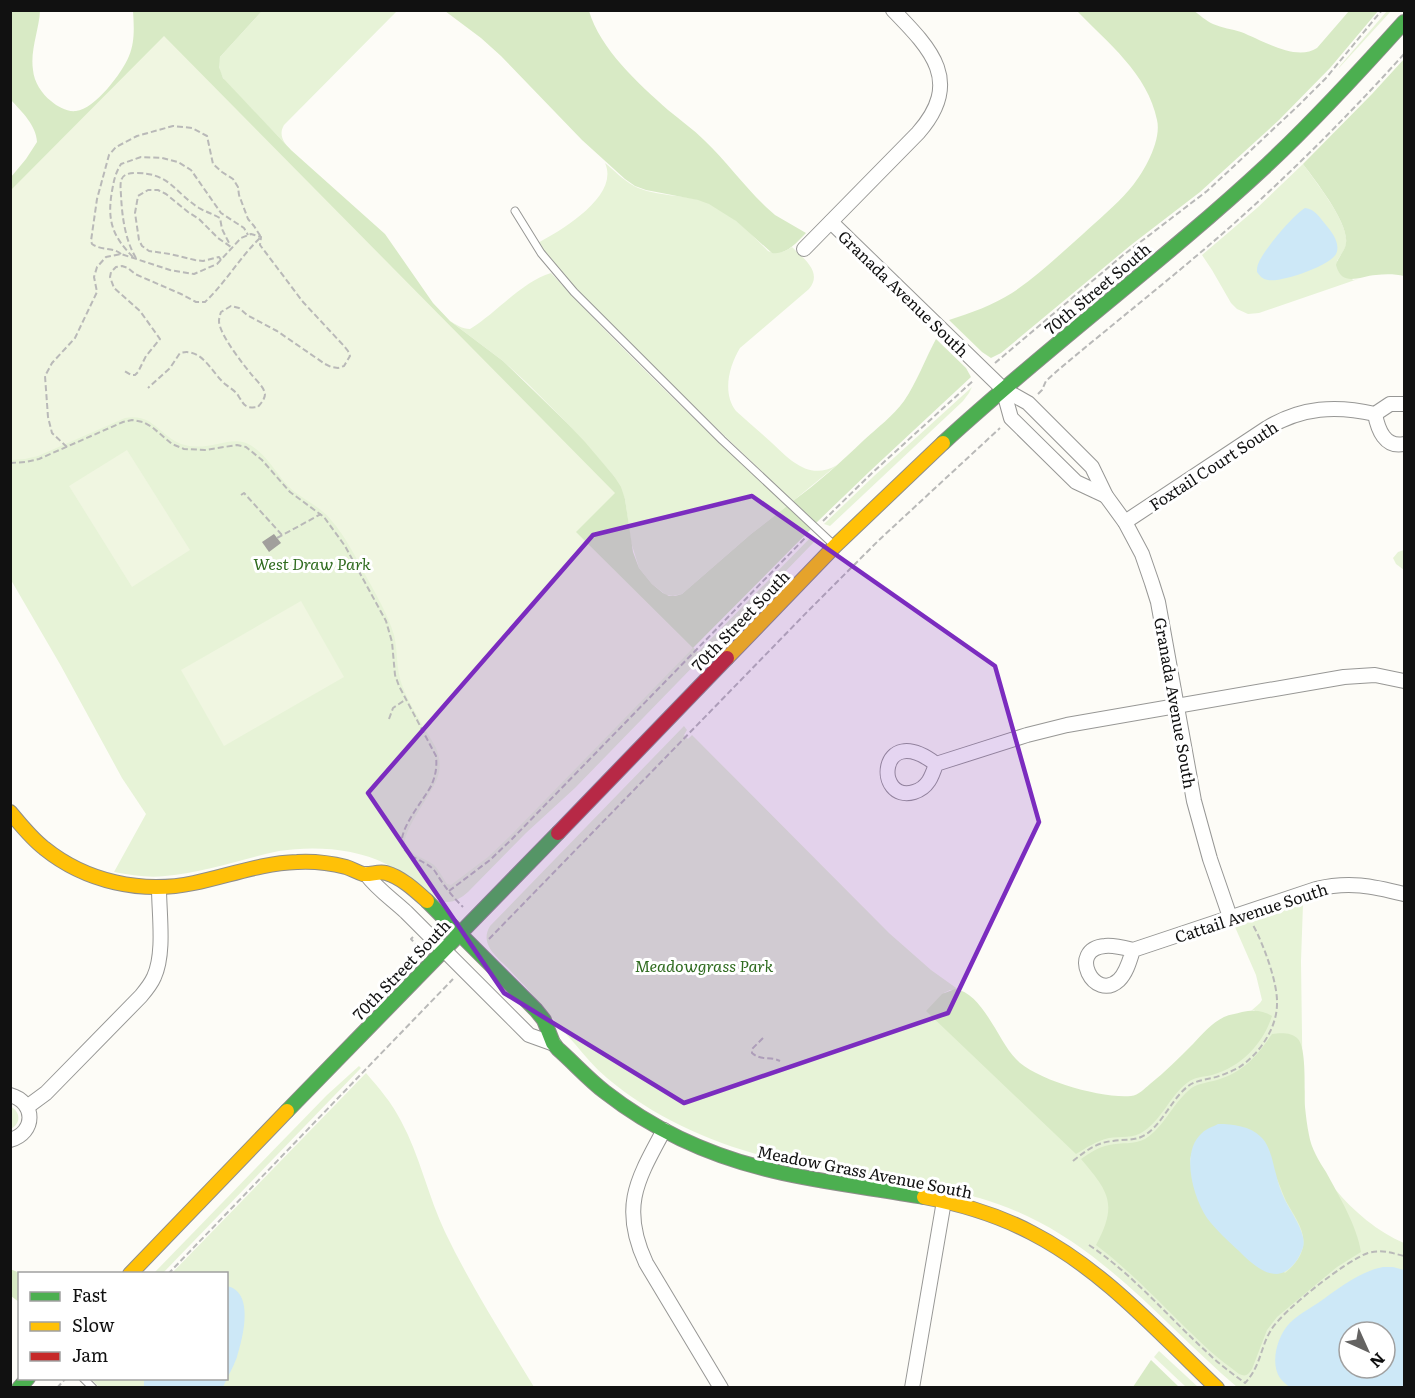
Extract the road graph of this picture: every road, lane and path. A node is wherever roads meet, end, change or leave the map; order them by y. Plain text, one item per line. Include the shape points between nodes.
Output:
1 (893, 10) edge
2 (1383, 10) edge
3 (1404, 22) edge
4 (515, 212) dead end
5 (831, 222) junction
6 (248, 235) junction
7 (261, 237) junction
8 (232, 247) junction
9 (804, 249) dead end
10 (121, 254) junction
11 (135, 258) junction
12 (221, 260) junction
13 (1004, 356) dead end
14 (123, 370) dead end
15 (968, 385) dead end
16 (148, 388) dead end
17 (1003, 389) junction
18 (1404, 404) edge
19 (1375, 414) junction
20 (996, 432) dead end
21 (1404, 444) edge
22 (67, 447) junction
23 (10, 463) edge
24 (242, 495) dead end
25 (1106, 496) junction
26 (321, 514) junction
27 (1125, 522) junction
28 (816, 528) junction
29 (282, 535) junction
30 (277, 538) dead end
31 (835, 546) junction
32 (1404, 681) edge
33 (405, 700) junction
34 (1176, 706) junction
35 (389, 719) dead end
36 (936, 764) dead end
37 (10, 812) edge
38 (366, 874) junction
39 (159, 888) junction
40 (449, 891) junction
41 (1404, 894) edge
42 (454, 898) dead end
43 (1230, 917) junction
44 (1253, 924) dead end
45 (459, 933) junction
46 (490, 938) dead end
47 (443, 950) junction
48 (1134, 950) dead end
49 (451, 981) dead end
50 (764, 1038) dead end
51 (554, 1044) junction
52 (780, 1061) dead end
53 (10, 1095) edge
54 (27, 1107) junction
55 (664, 1130) junction
56 (10, 1140) edge
57 (1073, 1161) dead end
58 (944, 1202) junction
59 (1089, 1245) dead end
60 (1404, 1256) edge
61 (132, 1272) edge
62 (170, 1272) edge
63 (721, 1388) edge
64 (912, 1388) edge
65 (1217, 1388) edge

1 - 5 street, Granada Avenue South via 933,58 940,77 938,100 918,133
2 - 13 path via 1326,78 1234,166
3 - 17 main road, 70th Street South via 1247,184
4 - 28 lane via 540,253 574,292
5 - 9 street, Granada Avenue South
5 - 17 street, Granada Avenue South
6 - 7 path
6 - 8 path
6 - 11 path via 221,213 191,170 168,159 141,157 121,164 113,182 110,207 110,221 119,242
7 - 10 path via 248,219 233,179 213,164 207,136 192,128 172,126 128,140 109,155 91,241 98,248
7 - 14 path via 205,302 196,302 128,268 116,267 110,277 114,288 140,311 160,339 135,375
7 - 16 path via 260,245 303,302 348,351 347,362 338,368 331,367 231,306 221,312 220,327 265,393 258,406 246,406 202,358 189,351 180,353
8 - 11 path via 220,218 199,208 170,183 150,174 127,174 120,183 122,211
8 - 12 path
8 - 12 path via 166,194 148,190 138,196 135,213 139,240 148,251 203,261 219,257
10 - 11 path
10 - 22 path via 106,257 98,267 94,277 97,292 82,324 45,376 52,433
11 - 12 path via 194,274
15 - 28 path
17 - 25 street, Granada Avenue South via 1028,403 1092,467
17 - 25 street, Granada Avenue South via 1011,418 1076,482
17 - 31 main road, 70th Street South
18 - 19 street via 1390,404
19 - 21 street via 1384,438 1395,445
19 - 27 street, Foxtail Court South via 1332,408 1286,418
20 - 46 path via 879,540
22 - 23 path via 39,459
22 - 26 path via 132,420 148,424 184,449 242,446 258,456 290,492
24 - 29 path
25 - 27 street, Granada Avenue South
26 - 29 path
26 - 33 path via 345,546 386,621 396,679
27 - 34 street, Granada Avenue South via 1142,554 1155,592
28 - 31 lane
28 - 40 path via 512,839
29 - 30 path
31 - 45 main road, 70th Street South
32 - 34 street via 1356,676
33 - 35 path via 393,708
33 - 40 path via 436,756 437,766 430,788 402,834 401,844 433,869
34 - 36 street via 1046,729
34 - 43 street, Granada Avenue South via 1197,814
37 - 39 main road, Meadow Grass Avenue South via 28,834 79,871 112,883
38 - 39 main road, Meadow Grass Avenue South via 334,864 297,861
38 - 45 main road, Meadow Grass Avenue South via 385,872 403,882
38 - 47 street, Meadow Grass Avenue South
39 - 54 street via 160,957 150,984 46,1093
40 - 42 path
41 - 43 street, Cattail Avenue South via 1362,885 1337,885
43 - 48 street, Cattail Avenue South
44 - 57 path via 1262,942 1277,999 1274,1022 1259,1047 1239,1067 1188,1086 1143,1136 1101,1143
45 - 47 main road, 70th Street South
45 - 51 main road, Meadow Grass Avenue South via 544,1019
47 - 51 street, Meadow Grass Avenue South via 529,1035
47 - 61 main road, 70th Street South
49 - 62 path
50 - 52 path via 752,1053
51 - 55 main road, Meadow Grass Avenue South via 604,1092
53 - 54 street via 21,1099
54 - 56 street via 27,1128
55 - 58 main road, Meadow Grass Avenue South via 744,1164
55 - 63 street via 635,1191 635,1234 646,1263
58 - 64 street
58 - 65 main road, Meadow Grass Avenue South via 1012,1223 1071,1256 1123,1297
59 - 60 path via 1245,1383 1257,1368 1279,1319 1339,1269 1362,1255 1381,1251

